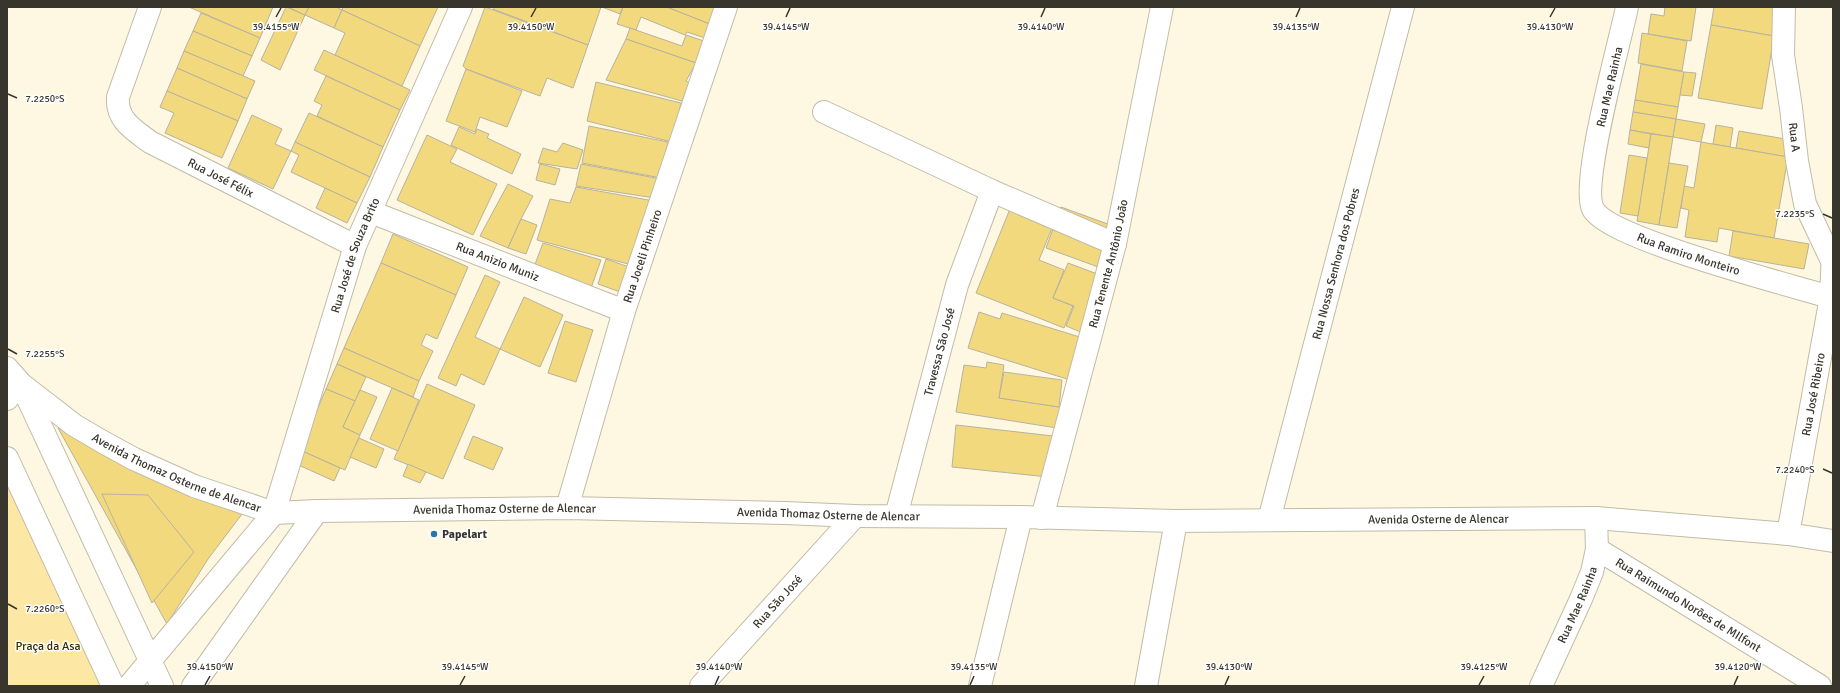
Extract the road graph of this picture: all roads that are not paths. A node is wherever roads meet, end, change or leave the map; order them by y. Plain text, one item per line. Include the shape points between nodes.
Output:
1 (150, 7) edge
2 (461, 7) edge
3 (726, 7) edge
4 (1162, 7) edge
5 (1403, 7) edge
6 (1627, 7) edge
7 (1784, 7) edge
8 (824, 112) dead end
9 (1592, 166) joint
10 (992, 192) junction
11 (371, 212) junction
12 (1115, 244) junction
13 (355, 246) junction
14 (1832, 257) edge
15 (1832, 298) edge
16 (624, 311) junction
17 (7, 368) edge
18 (14, 392) edge
19 (7, 458) edge
20 (567, 508) junction
21 (317, 511) junction
22 (274, 513) junction
23 (855, 516) junction
24 (896, 516) junction
25 (1031, 517) junction
26 (1596, 518) junction
27 (1176, 520) junction
28 (1269, 520) junction
29 (1788, 534) junction
30 (1833, 541) edge
31 (1597, 549) junction
32 (151, 660) junction
33 (113, 686) edge
34 (129, 686) edge
35 (162, 686) edge
36 (193, 686) edge
37 (701, 686) edge
38 (980, 686) edge
39 (1146, 686) edge
40 (1541, 686) edge
41 (1820, 686) edge

1 - 13 main road, Rua José Félix via 118,98 118,108 132,128 144,137
2 - 11 main road, Rua José de Souza Brito
3 - 16 main road, Rua Joceli Pinheiro
4 - 12 main road, Rua Tenente Antônio João
5 - 28 main road, Rua Nossa Senhora dos Pobres
6 - 9 main road, Rua Mae Rainha
7 - 14 main road, Rua A via 1783,54 1805,204
8 - 10 main road
9 - 15 main road, Rua Ramiro Monteiro via 1590,195 1593,209 1603,219 1639,238 1762,279
10 - 12 main road
10 - 24 main road, Travessa São José via 957,284
11 - 13 main road, Rua José de Souza Brito
11 - 16 main road, Rua Anizio Muniz
12 - 25 main road, Rua Tenente Antônio João
13 - 22 main road, Rua José de Souza Brito
14 - 15 main road, Rua José Ribeiro
15 - 29 main road, Rua José Ribeiro
16 - 20 main road, Rua Joceli Pinheiro
17 - 18 main road
18 - 22 main road, Avenida Thomaz Osterne de Alencar via 134,459 194,486
18 - 32 main road
19 - 33 main road
20 - 21 main road, Avenida Thomaz Osterne de Alencar
20 - 23 main road, Avenida Thomaz Osterne de Alencar
21 - 22 main road, Avenida Thomaz Osterne de Alencar
21 - 36 main road
22 - 32 main road
23 - 24 main road, Avenida Thomaz Osterne de Alencar
23 - 37 main road, Rua São José
24 - 25 main road, Avenida Thomaz Osterne de Alencar
25 - 27 main road, Avenida Osterne de Alencar
25 - 38 main road, Rua Tenente Antônio João
26 - 28 main road, Avenida Osterne de Alencar
26 - 29 main road, Avenida Osterne de Alencar
26 - 31 main road, Rua Mae Rainha
27 - 28 main road, Avenida Osterne de Alencar
27 - 39 main road
29 - 30 main road, Avenida Osterne de Alencar
31 - 40 main road, Rua Mae Rainha via 1592,572 1581,599
31 - 41 main road, Rua Raimundo Norões de MIlfont
32 - 34 main road
32 - 35 main road

